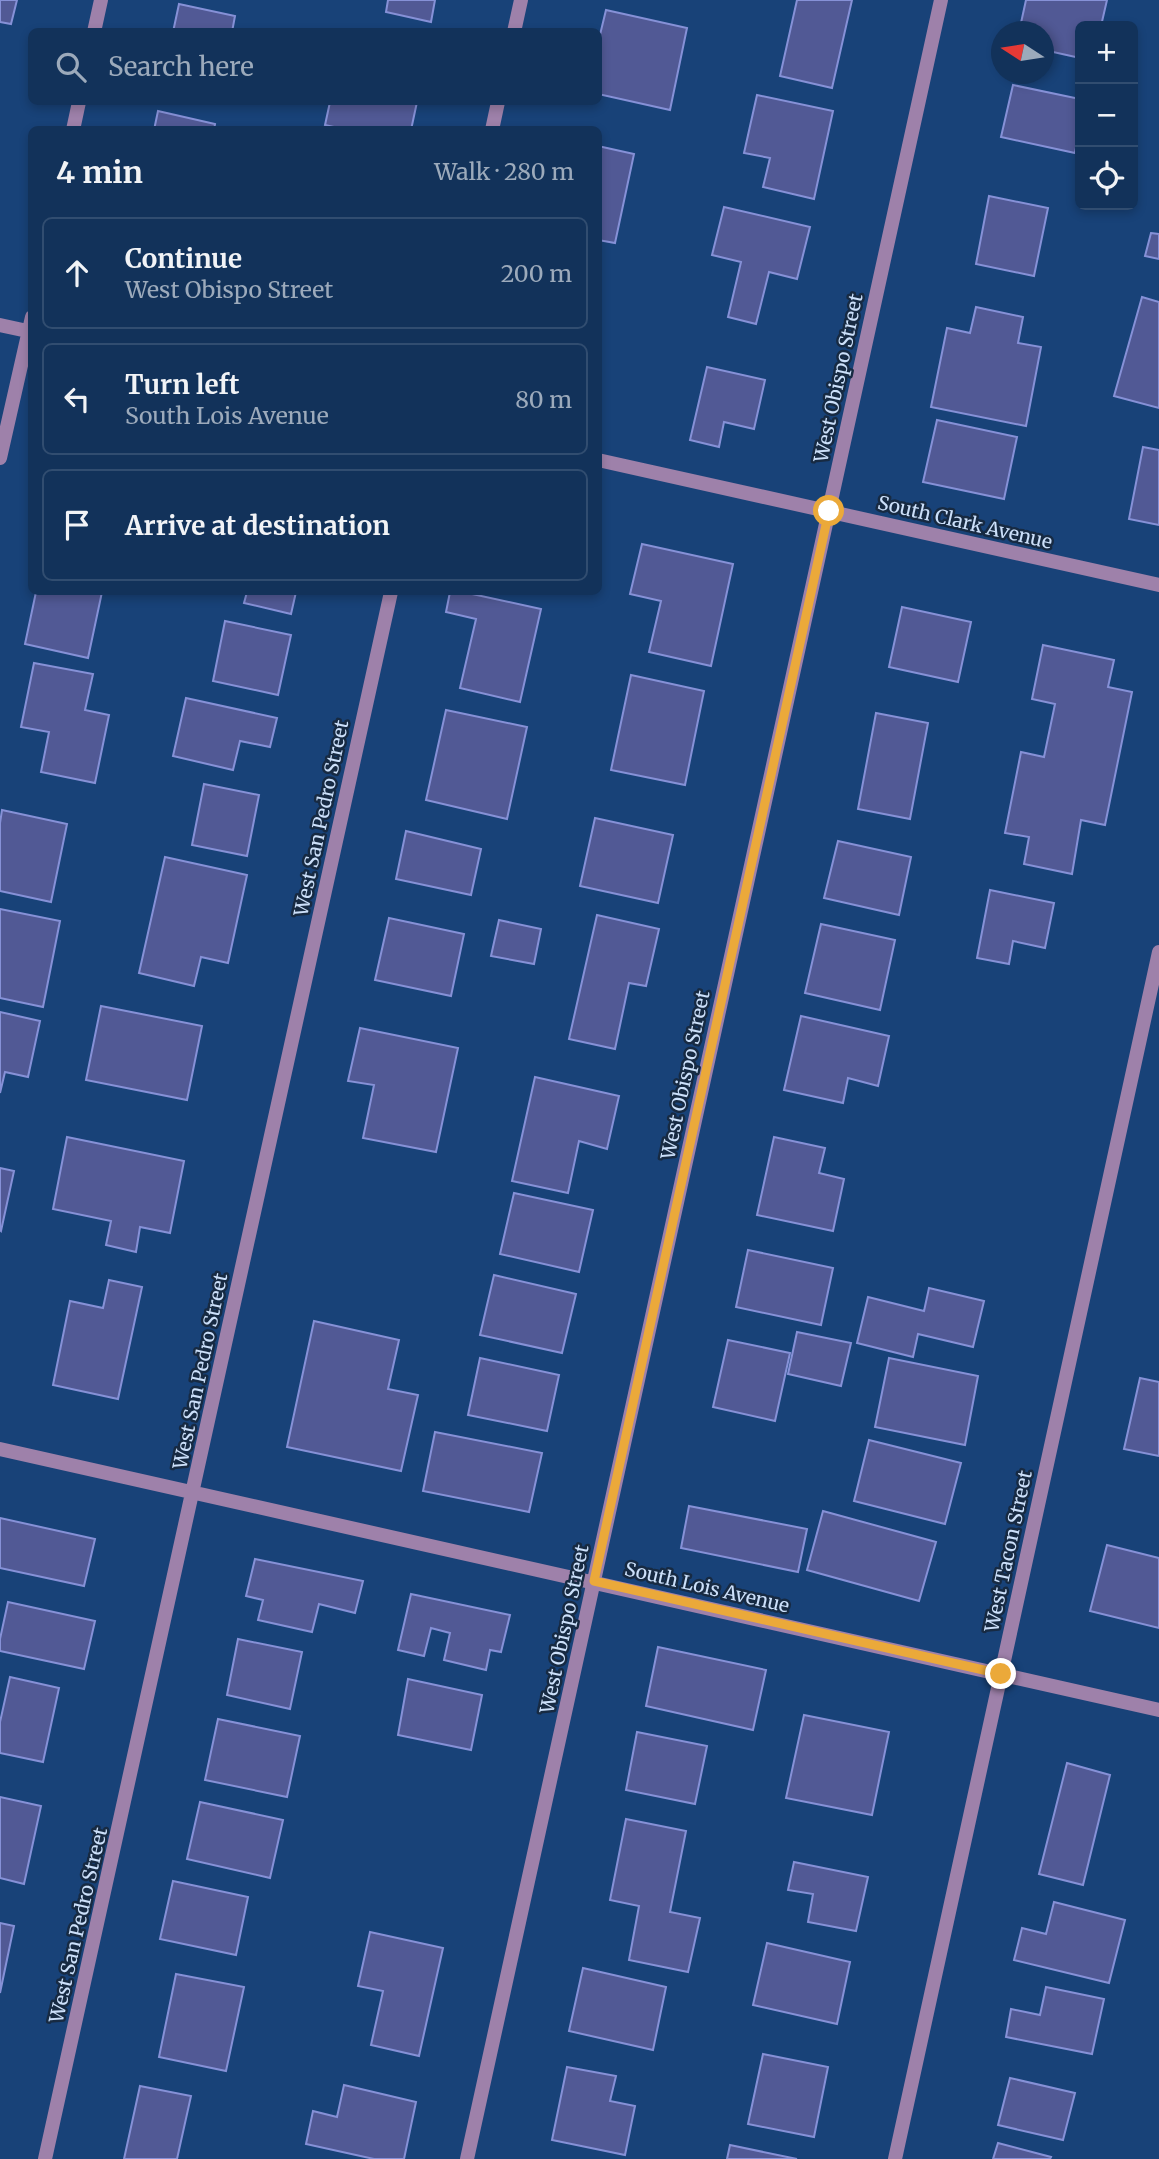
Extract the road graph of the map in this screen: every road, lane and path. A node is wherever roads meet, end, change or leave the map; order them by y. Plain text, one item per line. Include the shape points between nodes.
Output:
1 (101, 0) edge
2 (521, 0) edge
3 (941, 0) edge
4 (95, 28) edge
5 (515, 28) edge
6 (78, 105) edge
7 (497, 105) edge
8 (73, 126) edge
9 (493, 126) edge
10 (0, 325) edge
11 (28, 332) edge
12 (28, 340) edge
13 (0, 458) edge
14 (602, 461) edge
15 (829, 511) junction
16 (1159, 585) edge
17 (390, 595) edge
18 (1159, 952) edge
19 (0, 1448) edge
20 (194, 1492) junction
21 (594, 1581) junction
22 (1001, 1674) junction
23 (1159, 1710) edge
24 (45, 2159) edge
25 (467, 2159) edge
26 (895, 2159) edge

1 - 4 street
2 - 5 street
3 - 15 street, West Obispo Street
6 - 8 street
7 - 9 street
10 - 11 street
12 - 13 street
14 - 15 street, South Clark Avenue
15 - 16 street, South Clark Avenue
15 - 21 street, West Obispo Street
17 - 20 street, West San Pedro Street
18 - 22 street, West Tacon Street
19 - 20 street, South Lois Avenue
20 - 21 street, South Lois Avenue
20 - 24 street, West San Pedro Street
21 - 22 street, South Lois Avenue
21 - 25 street, West Obispo Street
22 - 23 street, South Lois Avenue
22 - 26 street, West Tacon Street

